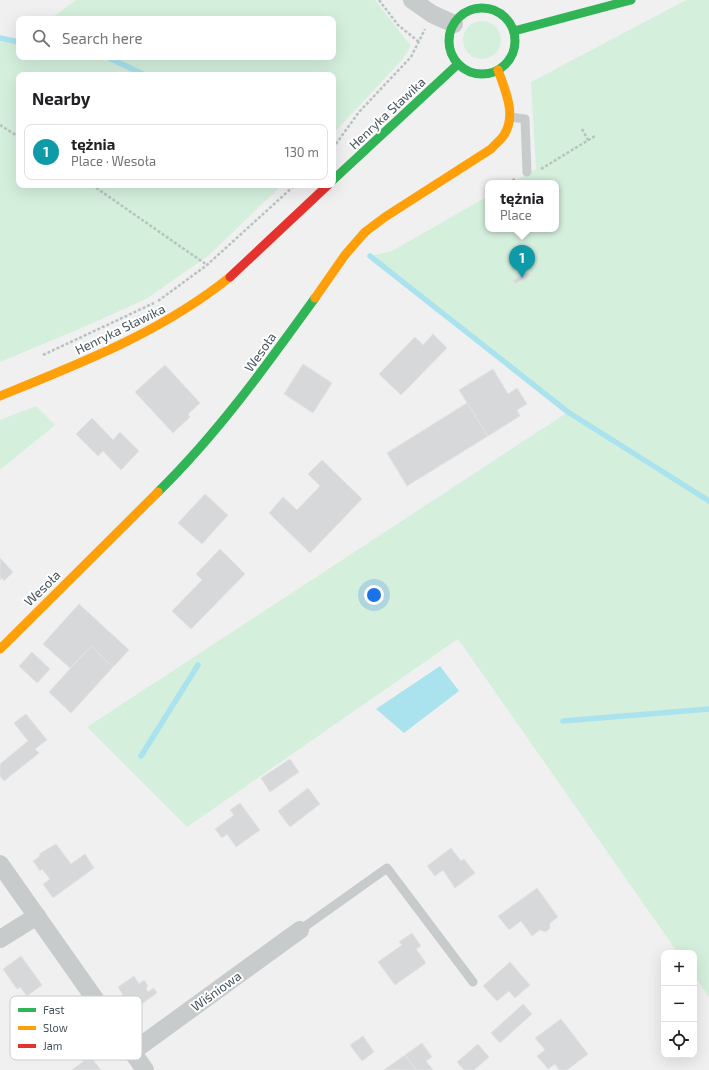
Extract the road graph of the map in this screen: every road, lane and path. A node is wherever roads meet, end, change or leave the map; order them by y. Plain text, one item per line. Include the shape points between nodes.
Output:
1 (379, 0) edge
2 (412, 0) edge
3 (631, 0) edge
4 (432, 14) junction
5 (454, 24) junction
6 (514, 31) junction
7 (419, 42) junction
8 (458, 64) junction
9 (498, 70) junction
10 (510, 117) junction
11 (0, 125) edge
12 (582, 129) dead end
13 (16, 135) edge
14 (595, 136) dead end
15 (588, 140) junction
16 (336, 144) edge
17 (527, 172) junction
18 (336, 177) edge
19 (513, 180) edge
20 (96, 188) edge
21 (292, 188) edge
22 (325, 188) edge
23 (207, 265) junction
24 (227, 279) junction
25 (40, 356) dead end
26 (0, 396) edge
27 (0, 648) edge
28 (0, 864) edge
29 (37, 916) junction
30 (300, 930) joint
31 (0, 939) edge
32 (473, 982) dead end
33 (93, 996) edge
34 (142, 1045) edge
35 (138, 1060) edge
36 (145, 1070) edge

1 - 7 path via 398,25
2 - 4 street
3 - 6 main road
4 - 5 street
4 - 7 path
5 - 6 main road via 467,11 484,8 503,15
5 - 8 main road via 449,45
6 - 9 main road via 514,49 505,65
7 - 16 path via 411,58 359,112
8 - 9 main road via 477,74
8 - 18 main road, Henryka Sławika
9 - 10 main road, Wesoła via 509,101
10 - 17 lane via 525,119
10 - 27 main road, Wesoła via 504,134 491,149 384,217 365,232 344,255 253,384 188,463
11 - 13 path
12 - 15 path
14 - 15 path
15 - 17 path via 529,176
17 - 19 path
20 - 23 path
21 - 23 path
22 - 24 main road, Henryka Sławika
23 - 24 path
23 - 25 path via 157,301
24 - 26 main road, Henryka Sławika via 160,326
28 - 29 street
29 - 31 street
29 - 33 street
30 - 32 lane via 387,868
30 - 34 street, Wiśniowa
35 - 36 street

